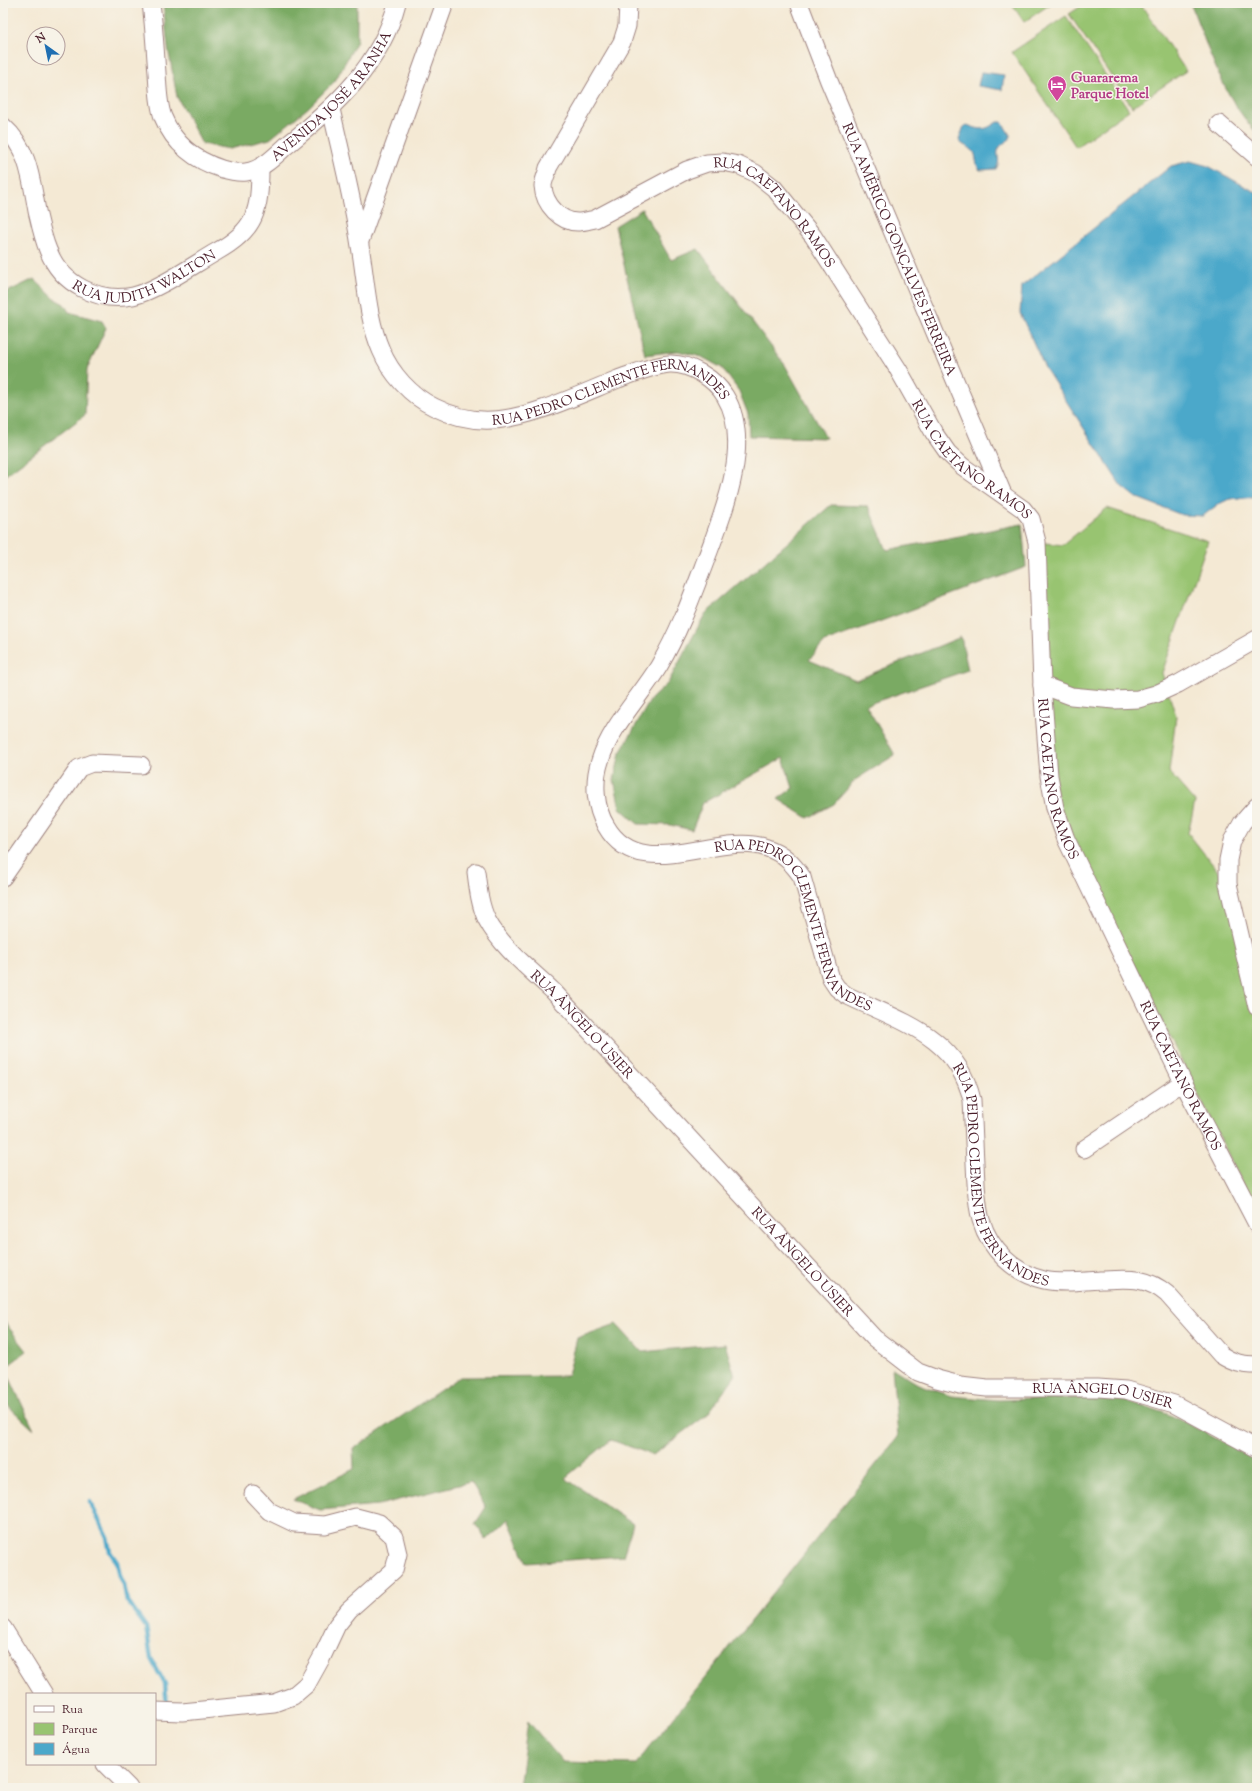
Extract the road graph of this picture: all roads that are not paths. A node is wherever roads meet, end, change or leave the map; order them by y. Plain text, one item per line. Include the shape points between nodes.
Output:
1 (152, 3) edge
2 (398, 3) edge
3 (445, 3) edge
4 (628, 3) edge
5 (799, 3) edge
6 (331, 109) junction
7 (1219, 124) dead end
8 (3, 126) edge
9 (1257, 157) edge
10 (253, 170) junction
11 (360, 241) junction
12 (1003, 494) junction
13 (1257, 639) edge
14 (1042, 685) junction
15 (141, 765) dead end
16 (1257, 806) edge
17 (476, 872) dead end
18 (3, 877) edge
19 (1257, 1006) edge
20 (1183, 1082) junction
21 (1084, 1149) dead end
22 (1256, 1218) edge
23 (1257, 1365) edge
24 (1257, 1449) edge
25 (253, 1494) dead end
26 (3, 1628) edge
27 (43, 1693) edge
28 (156, 1711) edge
29 (106, 1765) edge
30 (129, 1788) edge

1 - 10 street via 159,97 163,117 171,132 194,157 210,166 230,171
2 - 6 street, AVENIDA JOSÉ ARANHA via 383,42 357,81
3 - 11 street
4 - 12 street, RUA CAETANO RAMOS via 627,26 622,42 548,168 543,185 546,199 554,211 567,220 579,222 595,219 687,170 707,163 723,162 755,173 774,188 813,236 948,453 962,466
5 - 12 street, RUA AMÉRICO GONÇALVES FERREIRA via 829,81
6 - 10 street, AVENIDA JOSÉ ARANHA
6 - 11 street, RUA PEDRO CLEMENTE FERNANDES
7 - 9 street
8 - 10 street, RUA JUDITH WALTON via 19,145 27,160 48,250 69,280 100,297 134,296 149,290 223,249 241,236 255,215 260,191
11 - 23 street, RUA PEDRO CLEMENTE FERNANDES via 374,326 381,350 394,372 409,389 426,403 444,412 466,419 493,420 512,417 646,368 673,364 694,370 714,383 724,395 733,412 736,431 736,455 728,496 682,623 658,667 612,735 599,762 596,785 598,810 607,828 618,842 646,855 737,845 766,848 794,865 802,877 831,979 837,988 846,995 928,1035 942,1046 962,1072 972,1100 977,1199 981,1220 990,1240 1012,1266 1044,1280 1143,1280 1167,1294 1230,1362
12 - 14 street, RUA CAETANO RAMOS via 1023,509 1031,519 1037,542
13 - 14 street via 1178,684 1156,694 1138,698 1114,700 1071,696
14 - 20 street, RUA CAETANO RAMOS via 1054,808 1066,839
15 - 18 street via 92,763 79,768
16 - 19 street via 1242,823 1232,841 1228,860 1228,884
17 - 24 street, RUA ÂNGELO USIER via 479,895 487,920 502,941 554,991 874,1338 898,1358 918,1372 960,1385 986,1388 1126,1390 1174,1404
20 - 21 street
20 - 22 street, RUA CAETANO RAMOS
25 - 28 street via 269,1511 294,1523 325,1524 356,1517 379,1523 394,1537 398,1554 394,1570 349,1610 337,1625 307,1684 293,1696 274,1703 182,1712
26 - 27 street
29 - 30 street

